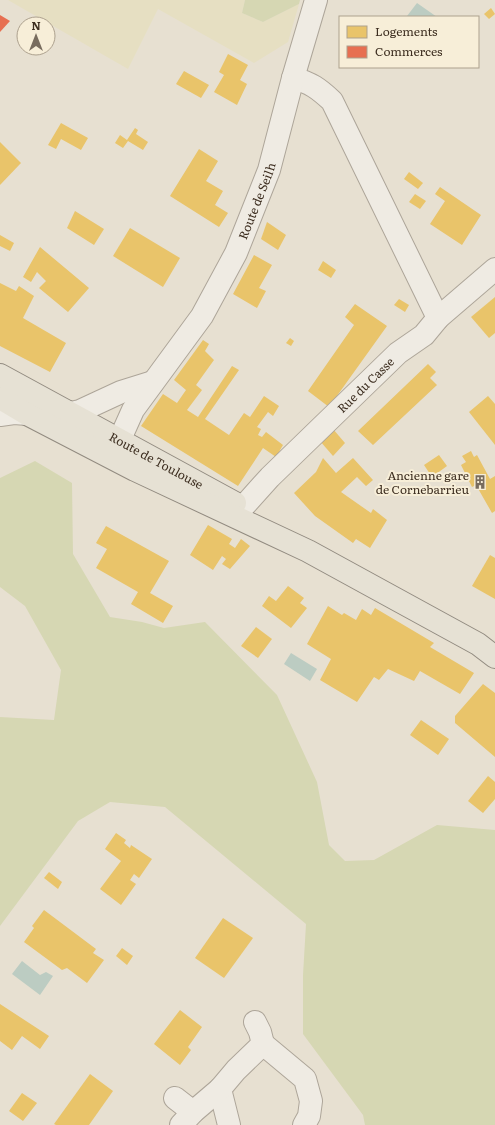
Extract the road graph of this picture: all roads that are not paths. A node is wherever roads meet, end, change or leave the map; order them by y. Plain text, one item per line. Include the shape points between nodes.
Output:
1 (316, 0) edge
2 (293, 78) junction
3 (495, 269) edge
4 (438, 318) junction
5 (0, 375) edge
6 (153, 382) junction
7 (0, 386) edge
8 (0, 398) edge
9 (71, 413) junction
10 (28, 414) junction
11 (0, 415) edge
12 (55, 429) junction
13 (120, 439) junction
14 (243, 507) junction
15 (308, 551) junction
16 (489, 650) edge
17 (255, 1022) dead end
18 (263, 1044) junction
19 (220, 1089) junction
20 (175, 1098) dead end
21 (187, 1119) edge
22 (229, 1125) edge
23 (304, 1125) edge

1 - 2 street, Route de Seilh
2 - 4 street via 318,88 332,101
2 - 6 street, Route de Seilh via 269,170 236,253 202,316
3 - 4 street, Rue du Casse
4 - 14 street, Rue du Casse via 270,477
5 - 9 main road, Route de Toulouse
6 - 9 street
6 - 13 street, Route de Seilh via 133,410
7 - 9 street
8 - 10 main road, Route de Toulouse
9 - 13 main road, Route de Toulouse
10 - 11 street
10 - 12 main road, Route de Toulouse
12 - 13 street via 100,439
12 - 15 main road, Route de Toulouse via 135,470
13 - 14 main road, Route de Toulouse
14 - 15 main road, Route de Toulouse
15 - 16 main road, Route de Toulouse
17 - 18 street
18 - 19 street
18 - 23 street via 305,1079 311,1101 309,1116
19 - 21 street
19 - 22 street
20 - 21 street

